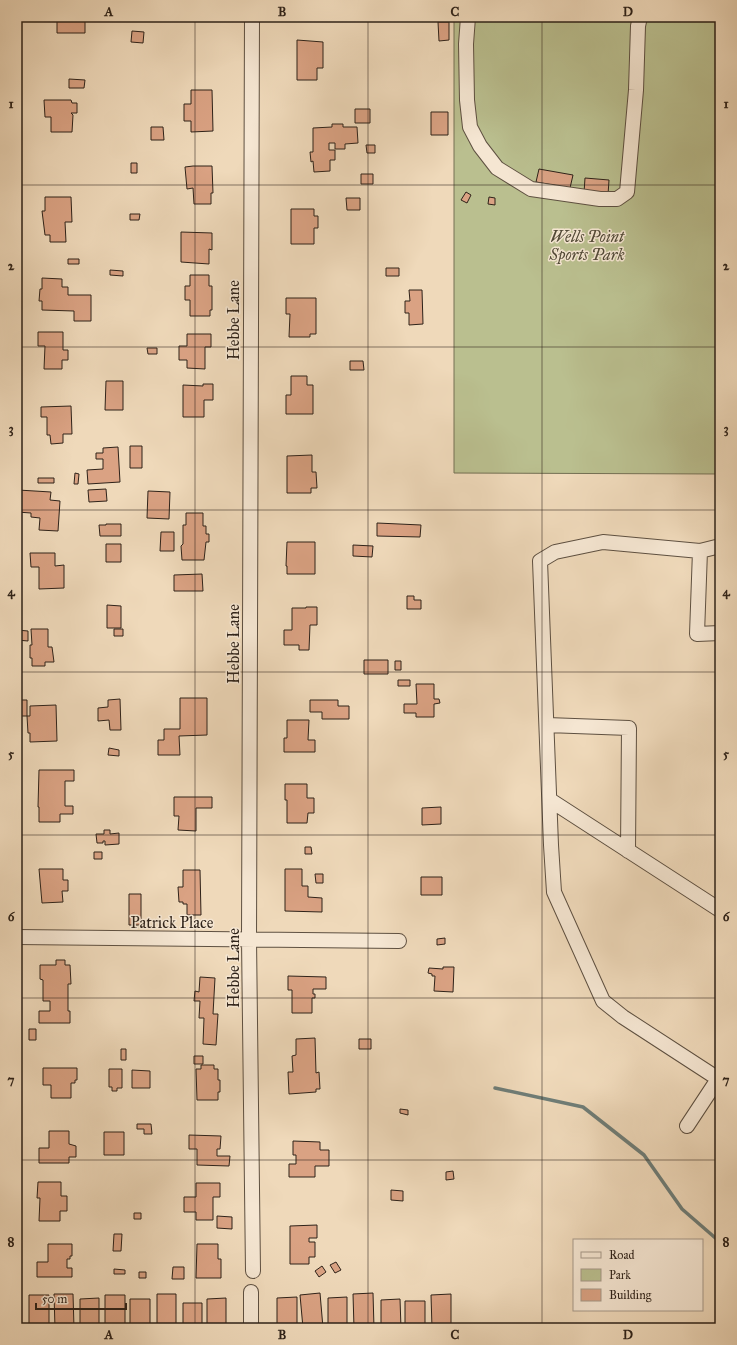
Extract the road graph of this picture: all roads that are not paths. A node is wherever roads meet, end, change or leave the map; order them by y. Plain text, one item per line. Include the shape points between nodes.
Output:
1 (252, 17) edge
2 (468, 17) edge
3 (640, 17) edge
4 (720, 546) edge
5 (700, 551) junction
6 (720, 633) edge
7 (547, 725) junction
8 (550, 800) junction
9 (628, 851) junction
10 (720, 910) edge
11 (17, 937) edge
12 (250, 939) junction
13 (399, 941) dead end
14 (719, 1080) edge
15 (687, 1126) dead end
16 (253, 1271) dead end
17 (250, 1292) dead end
18 (252, 1328) edge

1 - 12 street, Hebbe Lane
2 - 3 street via 466,51 470,127 480,146 498,168 531,189 617,199 627,192
4 - 5 street
5 - 6 street via 697,634
5 - 7 street via 603,542 555,552 540,561
7 - 8 street
7 - 9 street via 629,728
8 - 9 street
8 - 14 street via 554,892 603,1000 623,1017
9 - 10 street
11 - 12 street, Patrick Place
12 - 13 street, Patrick Place
12 - 16 street, Hebbe Lane
14 - 15 street
17 - 18 street

